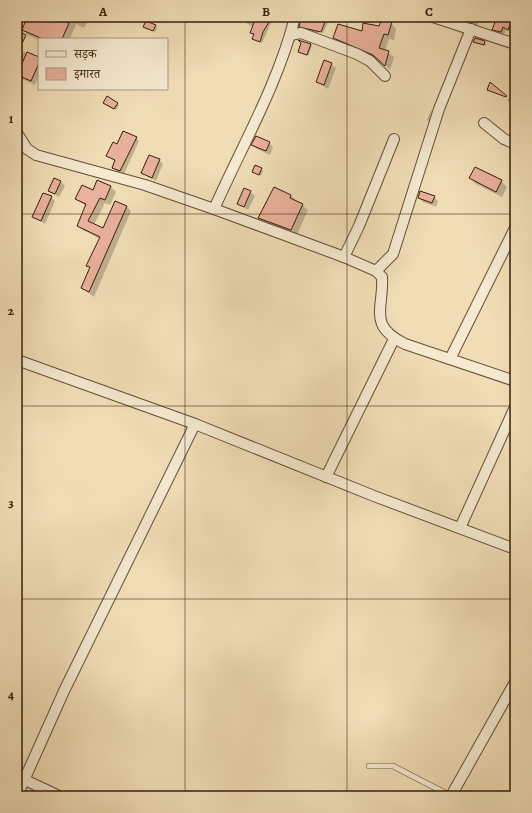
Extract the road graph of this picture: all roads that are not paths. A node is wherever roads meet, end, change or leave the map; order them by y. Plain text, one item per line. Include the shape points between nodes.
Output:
1 (294, 17) edge
2 (433, 17) edge
3 (470, 29) junction
4 (290, 35) junction
5 (515, 44) edge
6 (384, 76) dead end
7 (484, 124) dead end
8 (17, 133) edge
9 (394, 139) dead end
10 (515, 144) edge
11 (214, 209) junction
12 (515, 228) edge
13 (344, 258) junction
14 (376, 271) junction
15 (394, 339) junction
16 (450, 359) junction
17 (17, 360) edge
18 (515, 381) edge
19 (515, 407) edge
20 (195, 424) junction
21 (326, 477) junction
22 (460, 528) junction
23 (515, 549) edge
24 (515, 682) edge
25 (369, 766) dead end
26 (25, 780) junction
27 (17, 796) edge
28 (59, 796) edge
29 (451, 796) edge

1 - 4 street
2 - 3 street
3 - 5 street
3 - 14 street via 439,109 393,254
4 - 6 street via 301,33 357,54 370,61
4 - 11 street via 265,101
7 - 10 street
8 - 11 street via 27,149 36,155 145,185
9 - 13 street
11 - 13 street
12 - 16 street
13 - 14 street
14 - 15 street via 382,276 379,308 381,323 387,334
15 - 16 street
15 - 21 street
16 - 18 street
17 - 20 street
19 - 22 street
20 - 21 street
20 - 26 street via 64,691
21 - 22 street
22 - 23 street
24 - 29 street
25 - 29 lane via 393,766
26 - 27 street
26 - 28 street

